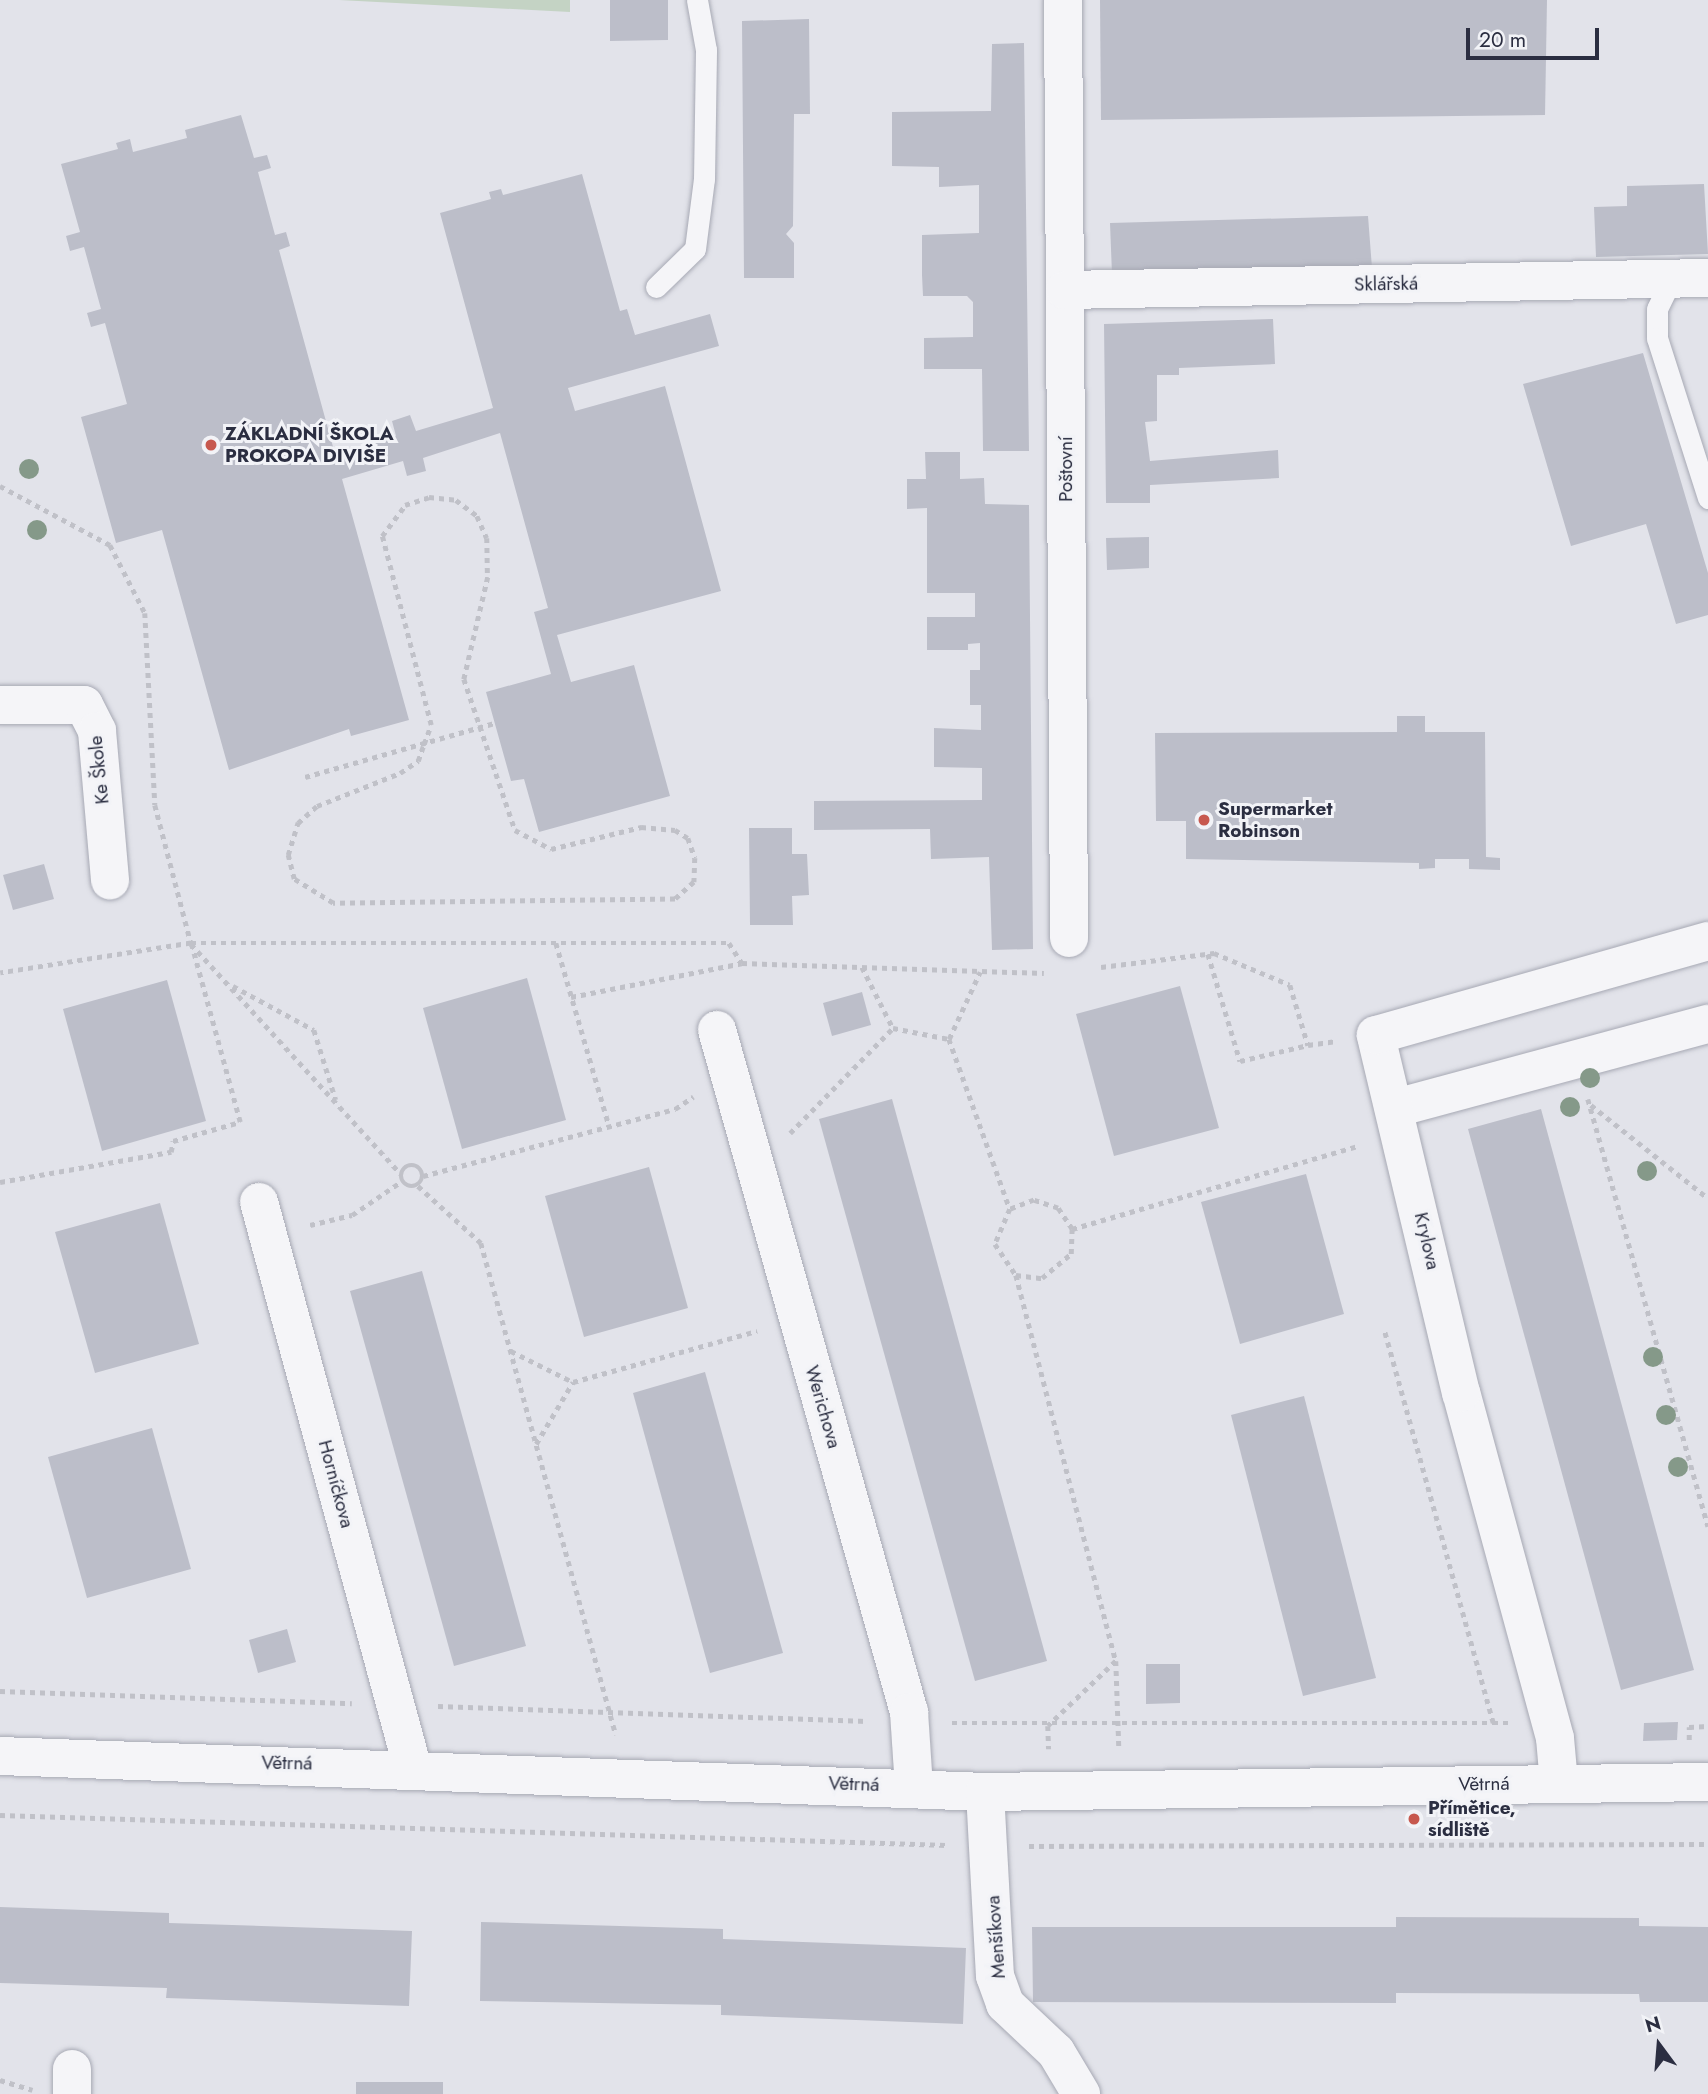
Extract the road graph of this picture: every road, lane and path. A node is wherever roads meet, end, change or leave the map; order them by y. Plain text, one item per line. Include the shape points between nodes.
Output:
1 (697, 0) edge
2 (1063, 0) edge
3 (1690, 278) edge
4 (656, 287) dead end
5 (1065, 290) junction
6 (1708, 498) edge
7 (0, 705) edge
8 (495, 723) dead end
9 (480, 728) junction
10 (424, 744) junction
11 (305, 777) dead end
12 (110, 880) dead end
13 (1708, 941) edge
14 (191, 943) junction
15 (556, 943) junction
16 (1079, 953) joint
17 (1208, 954) junction
18 (742, 963) junction
19 (862, 967) junction
20 (980, 972) junction
21 (1050, 972) dead end
22 (227, 983) junction
23 (571, 997) junction
24 (1708, 1024) edge
25 (893, 1028) junction
26 (717, 1030) dead end
27 (1376, 1035) junction
28 (949, 1039) junction
29 (1308, 1045) junction
30 (1577, 1059) junction
31 (729, 1073) junction
32 (337, 1104) junction
33 (1590, 1105) junction
34 (1399, 1121) junction
35 (610, 1126) junction
36 (749, 1145) junction
37 (401, 1174) junction
38 (424, 1176) junction
39 (402, 1181) junction
40 (0, 1182) edge
41 (418, 1185) junction
42 (1708, 1198) edge
43 (1010, 1209) junction
44 (264, 1218) joint
45 (1072, 1229) junction
46 (1016, 1275) junction
47 (799, 1320) junction
48 (511, 1351) junction
49 (573, 1382) junction
50 (536, 1444) junction
51 (1708, 1526) edge
52 (1116, 1661) junction
53 (1118, 1716) dead end
54 (0, 1756) edge
55 (412, 1766) junction
56 (627, 1777) junction
57 (1559, 1783) junction
58 (1708, 1783) edge
59 (914, 1787) junction
60 (1050, 1792) junction
61 (985, 1793) junction
62 (0, 1815) edge
63 (1708, 1844) edge
64 (989, 1845) junction
65 (1080, 2094) edge

1 - 4 lane via 706,50 704,180 695,249
2 - 5 street, Poštovní
3 - 5 street, Sklářská
3 - 6 lane via 1657,309 1657,338
5 - 16 street, Poštovní
7 - 12 street, Ke Škole via 84,705 97,731
8 - 9 path
9 - 10 path
9 - 10 path via 464,679 488,577 487,538 477,516 456,500 429,497 405,505 382,536 431,725
9 - 10 path via 502,803 515,830 531,842 551,849 640,827 675,830 688,838 695,858 694,882 676,899 333,903 314,896 294,879 288,855 298,823 317,806 400,773 418,761
10 - 11 path
13 - 27 street
14 - 15 path
14 - 22 path
14 - 40 path via 240,1122 173,1141 171,1152
15 - 18 path via 729,943
15 - 23 path
16 - 17 path
17 - 29 path via 1290,985
17 - 29 path via 1240,1061
18 - 19 path
18 - 23 path
19 - 20 path
19 - 25 path
20 - 21 path
20 - 28 path
22 - 32 path
22 - 32 path via 314,1030
23 - 35 path
24 - 30 street
25 - 28 path
25 - 36 path via 792,1132
26 - 31 street, Werichova
27 - 29 path
27 - 34 street, Krylova
28 - 43 path
30 - 33 path
30 - 34 street
31 - 35 path via 675,1109
31 - 36 street, Werichova
32 - 37 path
33 - 42 path
33 - 51 path
34 - 45 path
34 - 57 street, Krylova via 1461,1393 1555,1738
35 - 38 path
36 - 47 street, Werichova
37 - 38 path via 415,1165
37 - 39 path
38 - 41 path
39 - 41 path
39 - 44 path via 352,1214
41 - 48 path via 481,1243
43 - 45 path via 1046,1202
43 - 46 path via 995,1244
44 - 55 street, Horníčkova
45 - 46 path via 1071,1254 1054,1273
46 - 52 path
47 - 49 path
47 - 59 street, Werichova via 909,1712
48 - 49 path
48 - 50 path
49 - 50 path
50 - 56 path
52 - 53 path
52 - 60 path via 1048,1726
54 - 55 street, Větrná
55 - 56 street, Větrná
56 - 59 street, Větrná
57 - 58 street, Větrná
57 - 60 street, Větrná
59 - 61 street, Větrná
60 - 61 street, Větrná
61 - 64 street, Menšíkova
62 - 64 path
63 - 64 path
64 - 65 street, Menšíkova via 995,1976 1005,2004 1056,2052

